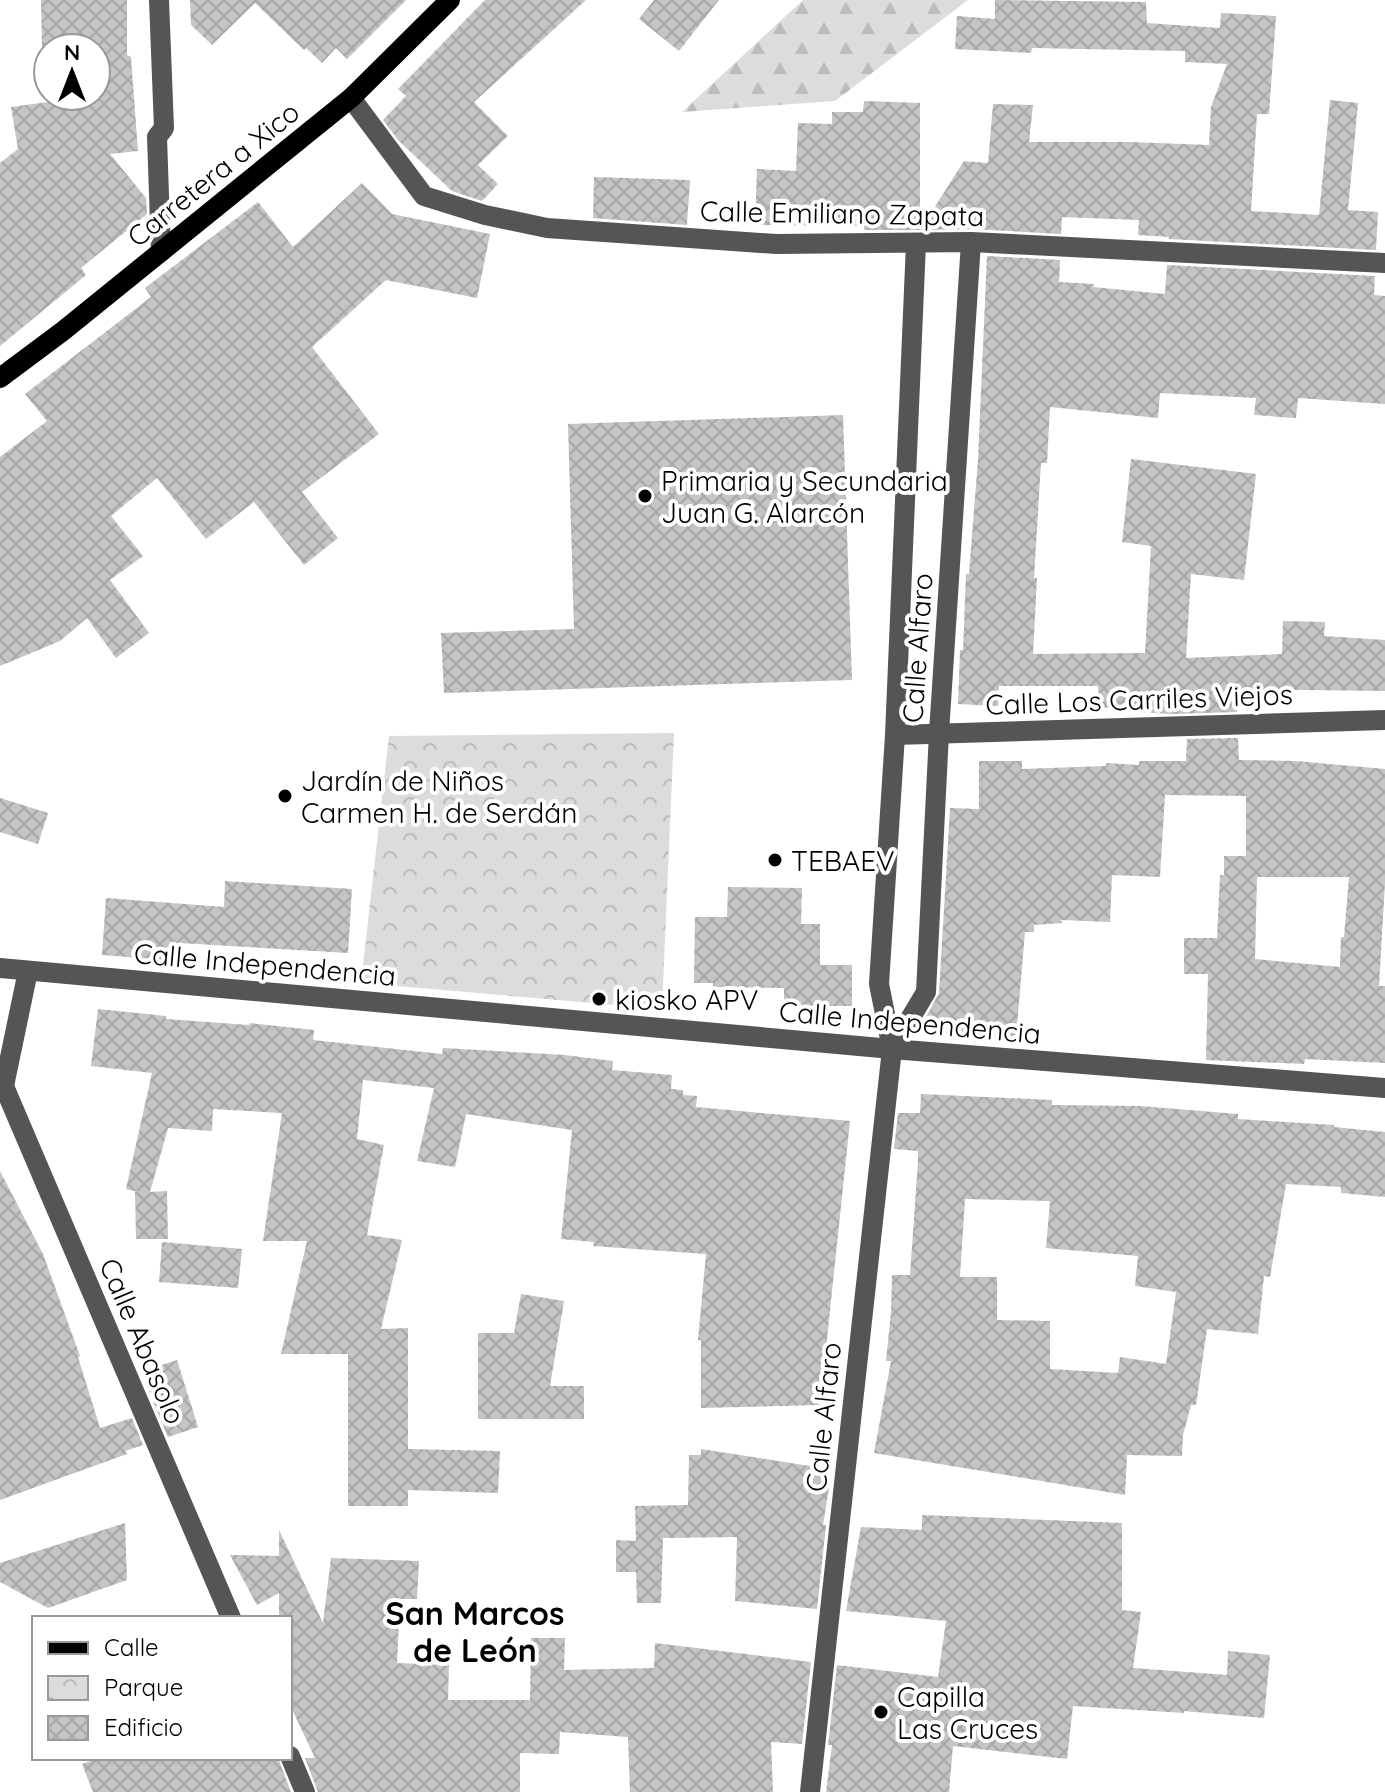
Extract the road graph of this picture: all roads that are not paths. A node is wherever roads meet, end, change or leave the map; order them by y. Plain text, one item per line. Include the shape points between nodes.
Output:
1 (159, 0) edge
2 (450, 0) edge
3 (351, 98) junction
4 (971, 242) junction
5 (916, 243) junction
6 (161, 252) junction
7 (1385, 263) edge
8 (0, 378) edge
9 (1385, 720) edge
10 (939, 733) junction
11 (895, 735) junction
12 (0, 968) edge
13 (28, 971) junction
14 (892, 1049) junction
15 (2, 1081) edge
16 (1385, 1088) edge
17 (230, 1616) edge
18 (292, 1760) edge
19 (305, 1792) edge
20 (810, 1792) edge

1 - 6 street
2 - 3 main road, Carretera a Xico
3 - 5 street, Calle Emiliano Zapata via 424,196 485,215 547,228 776,244
3 - 6 main road, Carretera a Xico
4 - 5 street, Calle Emiliano Zapata
4 - 7 street, Calle Emiliano Zapata
4 - 10 street, Calle Alfaro
5 - 11 street, Calle Alfaro
6 - 8 main road, Carretera a Xico
9 - 10 street, Calle Los Carriles Viejos
10 - 11 street, Calle Los Carriles Viejos
10 - 14 street, Calle Alfaro via 926,992
11 - 14 street, Calle Alfaro via 879,984
12 - 13 street, Calle Independencia
13 - 14 street, Calle Independencia
13 - 15 street, Calle Abasolo
14 - 16 street, Calle Independencia
14 - 20 street, Calle Alfaro
15 - 17 street, Calle Abasolo
18 - 19 street

